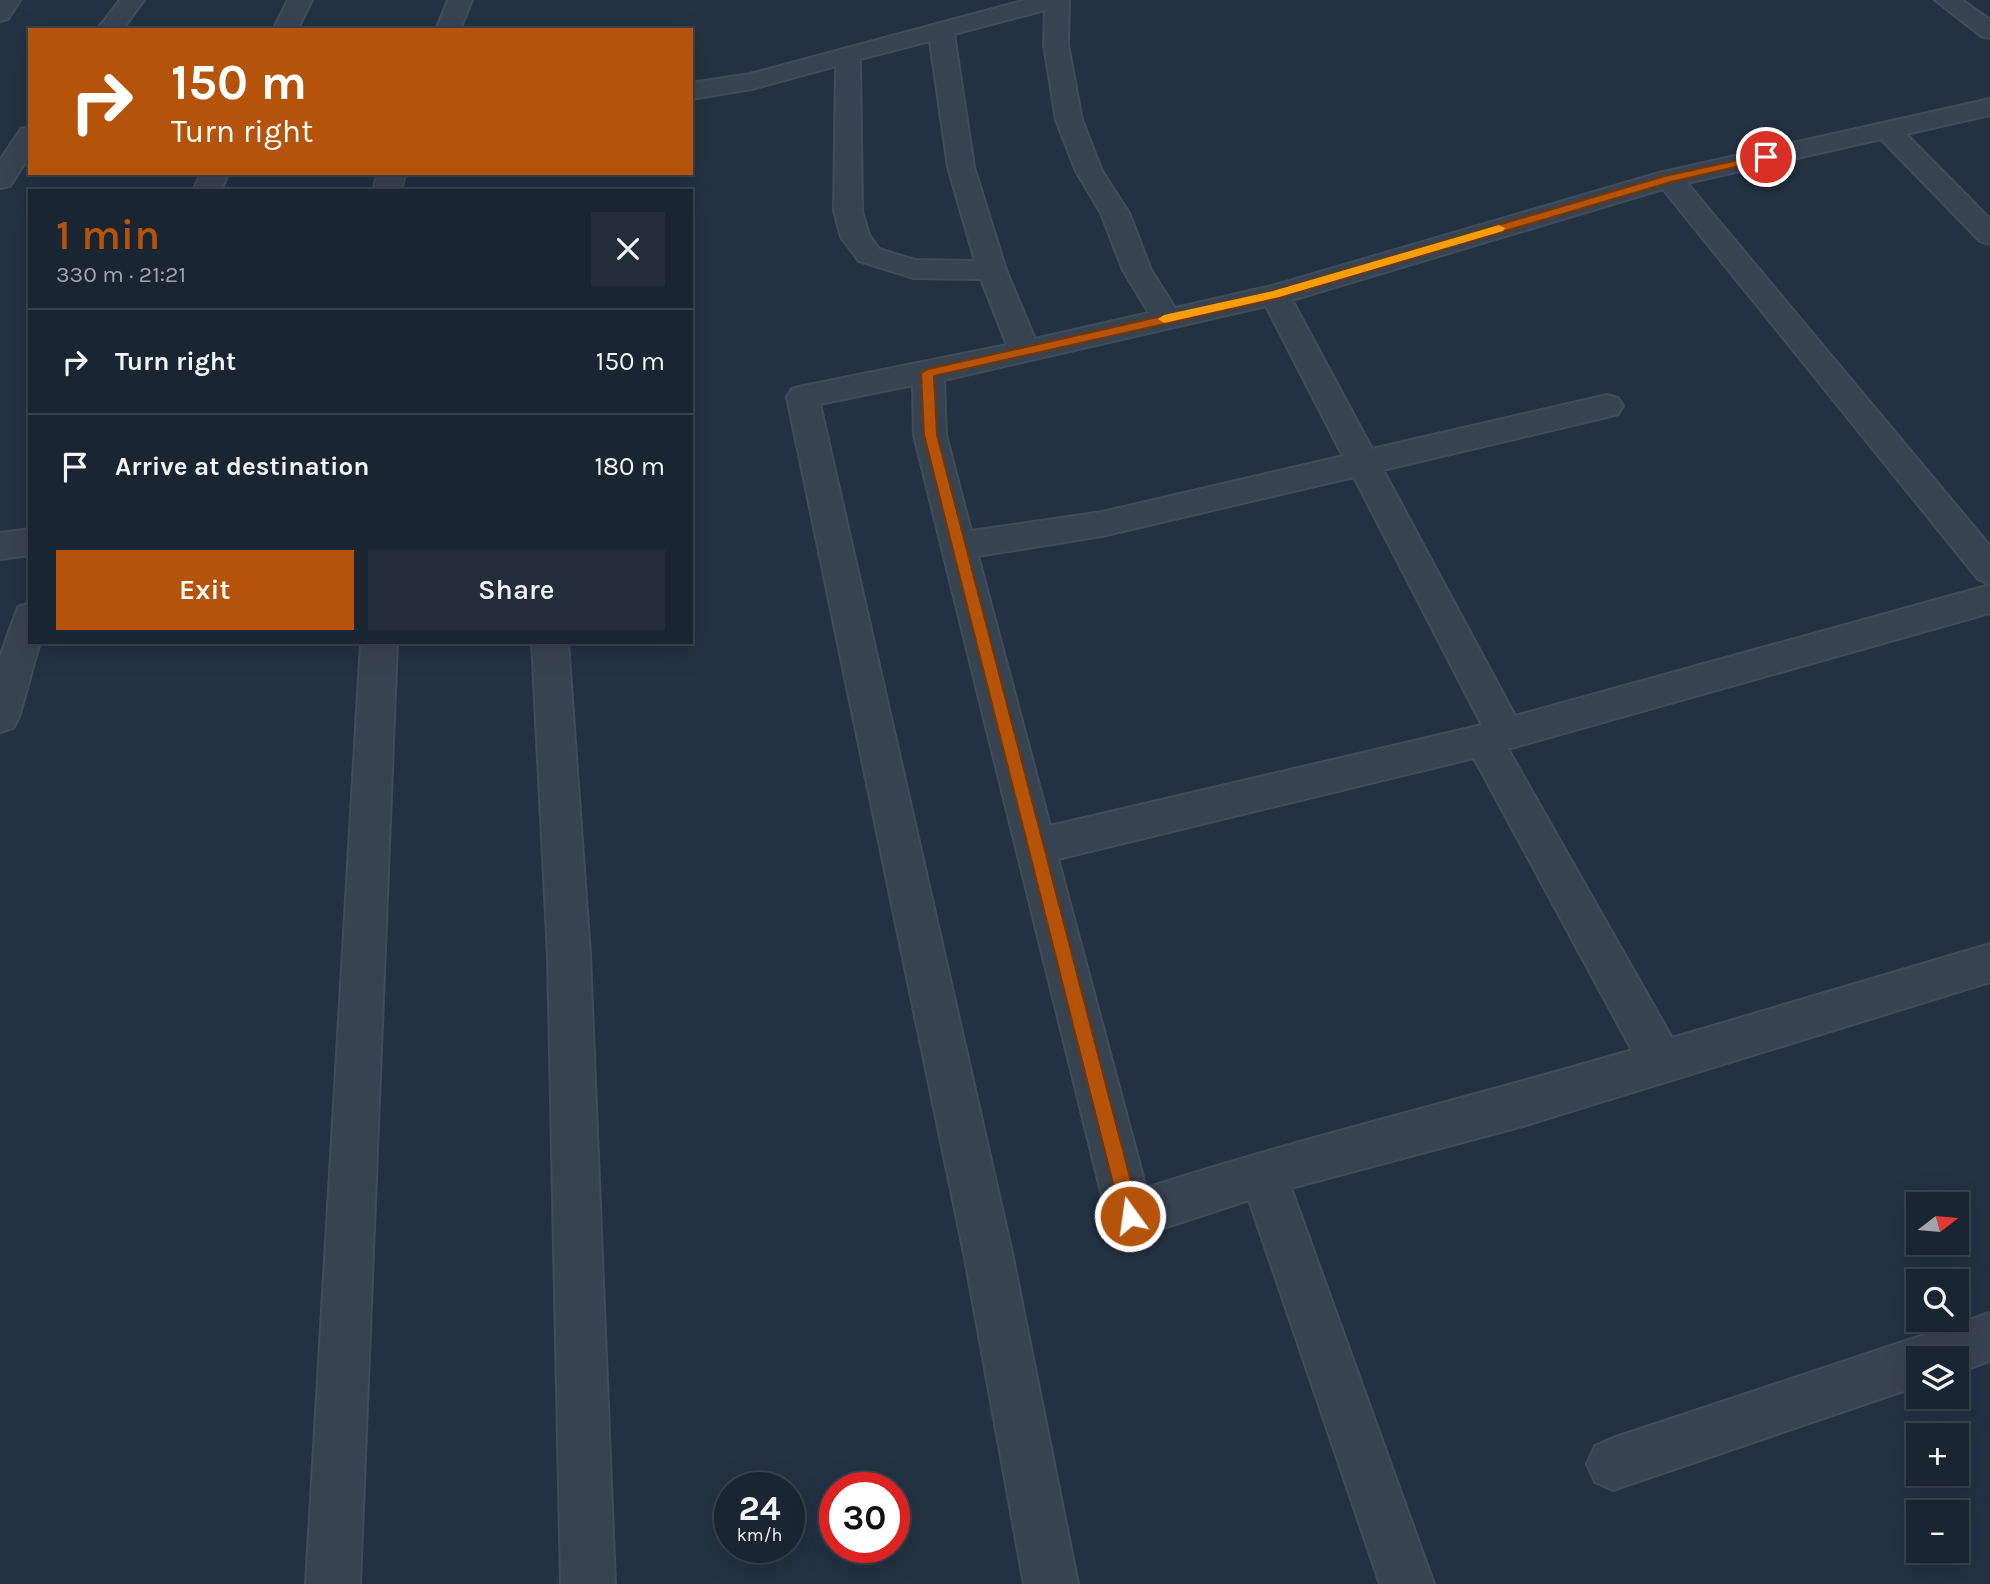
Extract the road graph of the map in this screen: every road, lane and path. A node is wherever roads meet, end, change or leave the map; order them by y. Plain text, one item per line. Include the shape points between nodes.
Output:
1 (8, 0) edge
2 (132, 0) edge
3 (300, 0) edge
4 (460, 0) edge
5 (956, 0) edge
6 (1055, 0) edge
7 (1947, 0) edge
8 (0, 14) edge
9 (111, 28) edge
10 (286, 28) edge
11 (449, 28) edge
12 (951, 30) junction
13 (1990, 31) edge
14 (848, 56) junction
15 (693, 90) edge
16 (1990, 107) edge
17 (1887, 130) junction
18 (28, 138) edge
19 (1669, 179) junction
20 (0, 180) edge
21 (1990, 235) edge
22 (992, 271) junction
23 (1275, 295) junction
24 (1167, 319) junction
25 (1025, 351) junction
26 (944, 368) junction
27 (1607, 406) dead end
28 (1360, 462) junction
29 (28, 542) edge
30 (958, 546) junction
31 (0, 547) edge
32 (1990, 570) edge
33 (1990, 599) edge
34 (28, 624) edge
35 (379, 644) edge
36 (550, 644) edge
37 (0, 717) edge
38 (1495, 737) junction
39 (1035, 846) junction
40 (1990, 964) edge
41 (1662, 1063) junction
42 (1263, 1173) junction
43 (1990, 1336) edge
44 (1961, 1346) edge
45 (1906, 1365) edge
46 (1613, 1464) dead end
47 (333, 1584) edge
48 (588, 1584) edge
49 (1051, 1584) edge
50 (1406, 1584) edge

1 - 8 street
2 - 9 street
3 - 10 street
4 - 11 street
5 - 12 street
6 - 12 street
6 - 24 street via 1056,45 1069,120 1088,171 1115,213 1137,270
7 - 13 street
12 - 14 street
12 - 22 street via 961,167
14 - 15 street via 752,81
14 - 22 street via 848,211 855,237 869,255 914,269
16 - 17 street
17 - 19 street
17 - 21 street
18 - 20 street
19 - 23 street
19 - 32 street
22 - 25 street
23 - 24 street
23 - 28 street
24 - 25 street
25 - 26 street
26 - 30 street via 928,373 930,435
26 - 49 street via 803,397 988,1253
27 - 28 street
28 - 30 street via 1102,524
28 - 38 street
29 - 31 street
30 - 39 street
33 - 38 street
34 - 37 street
35 - 47 street
36 - 48 street via 569,955
38 - 39 street
38 - 41 street
39 - 42 street via 1130,1216
40 - 41 street
41 - 42 street
42 - 50 street
43 - 44 street
45 - 46 street

